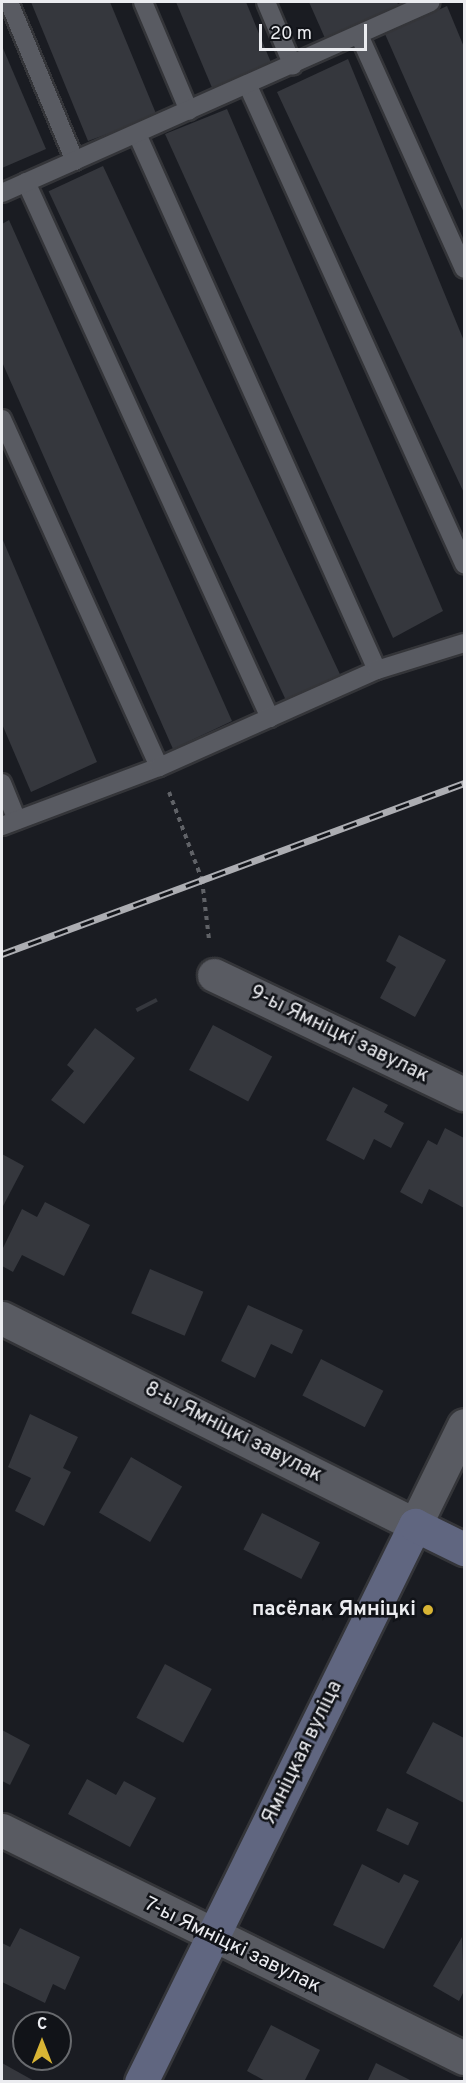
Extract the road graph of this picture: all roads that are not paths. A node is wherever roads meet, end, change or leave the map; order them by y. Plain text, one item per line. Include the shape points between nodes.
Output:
1 (9, 2) edge
2 (143, 2) edge
3 (267, 2) edge
4 (421, 3) edge
5 (359, 35) junction
6 (293, 66) junction
7 (248, 86) junction
8 (189, 111) junction
9 (138, 134) junction
10 (75, 161) junction
11 (26, 182) junction
12 (2, 193) edge
13 (465, 269) edge
14 (2, 419) edge
15 (465, 564) edge
16 (465, 643) edge
17 (377, 670) junction
18 (270, 717) junction
19 (159, 766) junction
20 (2, 783) edge
21 (9, 823) edge
22 (214, 975) road end
23 (465, 1094) edge
24 (2, 1318) edge
25 (465, 1425) edge
26 (416, 1525) junction
27 (465, 1549) edge
28 (2, 1830) edge
29 (212, 1937) junction
30 (465, 2058) edge
31 (141, 2082) edge

1 - 10 lane
2 - 8 lane
3 - 6 lane
4 - 5 lane
5 - 6 lane
5 - 13 lane
6 - 7 lane
7 - 8 lane
7 - 15 lane
8 - 9 lane
9 - 10 lane
9 - 17 lane
10 - 11 lane
11 - 12 lane
11 - 18 lane
14 - 19 lane
16 - 17 lane
17 - 18 lane
18 - 19 lane
19 - 21 lane
20 - 21 lane
22 - 23 street, 9-ы Ямніцкі завулак
24 - 26 street, 8-ы Ямніцкі завулак
25 - 26 street, Ямніцкая вуліца
26 - 27 main road, 8-ы Ямніцкі завулак
26 - 29 main road, Ямніцкая вуліца
28 - 29 street, 7-ы Ямніцкі завулак
29 - 30 street, 7-ы Ямніцкі завулак
29 - 31 main road, Ямніцкая вуліца

